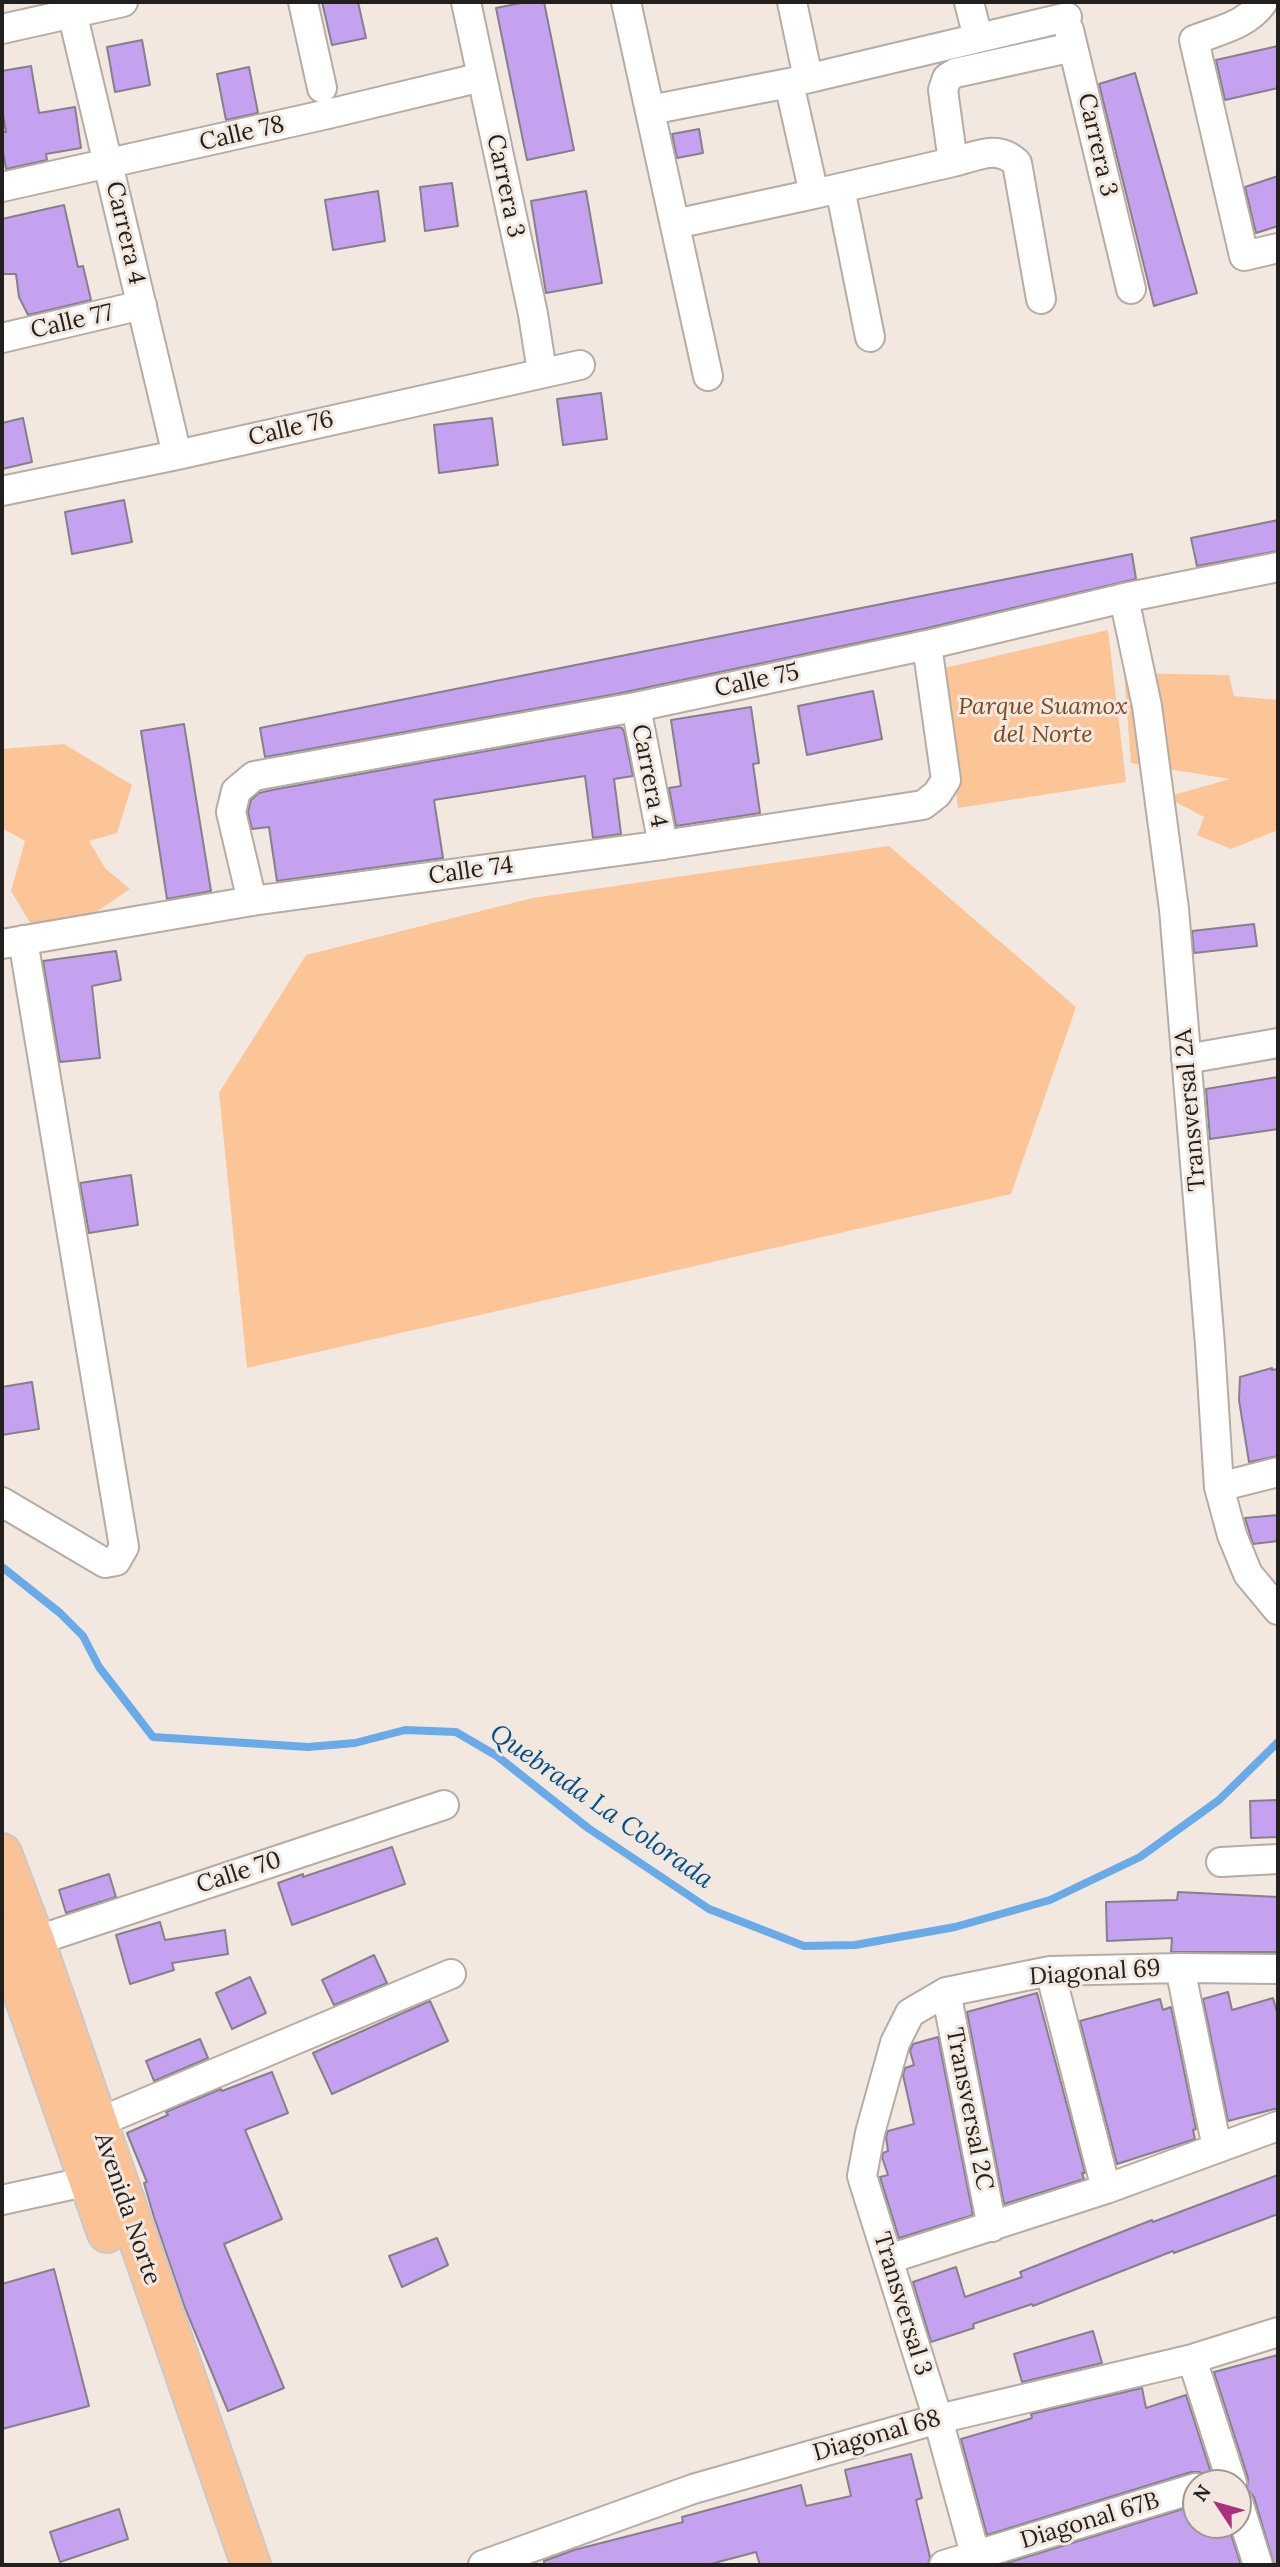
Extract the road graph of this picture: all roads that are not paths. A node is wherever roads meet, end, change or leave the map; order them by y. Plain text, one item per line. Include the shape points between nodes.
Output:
1 (123, 2) edge
2 (303, 2) edge
3 (466, 2) edge
4 (626, 2) edge
5 (792, 2) edge
6 (969, 2) edge
7 (1263, 2) edge
8 (1065, 9) edge
9 (72, 12) junction
10 (2, 29) edge
11 (978, 38) junction
12 (1073, 47) junction
13 (481, 77) junction
14 (799, 81) junction
15 (322, 89) dead end
16 (650, 110) junction
17 (953, 162) junction
18 (108, 164) junction
19 (2, 187) edge
20 (827, 191) junction
21 (675, 224) junction
22 (1278, 248) edge
23 (1131, 289) dead end
24 (1041, 299) dead end
25 (142, 305) junction
26 (870, 337) dead end
27 (2, 338) edge
28 (580, 365) dead end
29 (542, 372) junction
30 (708, 376) dead end
31 (177, 455) junction
32 (2, 491) edge
33 (1278, 567) edge
34 (1124, 598) junction
35 (927, 645) junction
36 (636, 707) junction
37 (663, 845) junction
38 (252, 901) junction
39 (13, 942) edge
40 (1278, 1044) edge
41 (1186, 1059) junction
42 (1278, 1472) edge
43 (1219, 1487) junction
44 (2, 1502) edge
45 (1278, 1610) edge
46 (444, 1805) dead end
47 (2, 1853) edge
48 (1278, 1859) edge
49 (1221, 1862) dead end
50 (11, 1941) edge
51 (1180, 1968) junction
52 (1278, 1969) edge
53 (1050, 1971) junction
54 (451, 1974) dead end
55 (946, 1992) junction
56 (895, 2043) joint
57 (97, 2123) junction
58 (1278, 2126) edge
59 (1217, 2148) junction
60 (89, 2181) junction
61 (1107, 2189) junction
62 (2, 2200) edge
63 (992, 2227) junction
64 (889, 2259) junction
65 (1278, 2332) edge
66 (1192, 2360) junction
67 (938, 2419) junction
68 (1223, 2469) edge
69 (1182, 2493) edge
70 (1248, 2539) edge
71 (977, 2561) edge
72 (225, 2565) edge
73 (251, 2565) edge
74 (483, 2565) edge
75 (944, 2565) edge
76 (1258, 2565) edge

1 - 9 street
2 - 15 street
3 - 13 street, Carrera 3
4 - 16 street
5 - 14 street
6 - 11 street
7 - 22 street via 1243,22 1194,40 1244,256
8 - 11 street
8 - 12 street, Carrera 3
9 - 10 street
9 - 18 street, Carrera 4
11 - 14 street
12 - 17 street via 947,78 943,90
12 - 23 street, Carrera 3
13 - 18 street, Calle 78
13 - 29 street, Carrera 3
14 - 16 street
14 - 20 street
16 - 21 street
17 - 20 street
17 - 24 street via 997,151 1017,163
18 - 19 street, Calle 78
18 - 25 street, Carrera 4
20 - 21 street
20 - 26 street
21 - 30 street
25 - 27 street, Calle 77
25 - 31 street, Carrera 4
28 - 29 street, Calle 76
29 - 31 street, Calle 76
31 - 32 street, Calle 76
33 - 34 street, Calle 75
34 - 35 street, Calle 75
34 - 41 street, Transversal 2A via 1160,790
35 - 36 street, Calle 75
35 - 37 street, Calle 74 via 946,780 923,805
36 - 37 street, Carrera 4
36 - 38 street, Calle 75 via 254,776 236,790 231,812
37 - 38 street, Calle 74
38 - 39 street, Calle 74
39 - 44 street via 124,1547 116,1561 105,1563
40 - 41 street
41 - 43 street, Transversal 2A
42 - 43 street
43 - 45 street, Transversal 2A via 1248,1574
46 - 50 street, Calle 70
47 - 50 main road, Avenida Norte
48 - 49 street
50 - 57 main road, Avenida Norte
50 - 60 main road, Avenida Norte
51 - 52 street, Diagonal 69
51 - 53 street, Diagonal 69
51 - 59 street
53 - 55 street, Diagonal 69
53 - 61 street
54 - 57 street
55 - 56 street, Diagonal 69 via 910,2013
55 - 63 street, Transversal 2C
56 - 64 street, Transversal 3 via 862,2176
57 - 73 main road, Avenida Norte
58 - 59 street
59 - 61 street
60 - 62 street
60 - 72 main road, Avenida Norte
61 - 63 street
63 - 64 street
64 - 67 street, Transversal 3
65 - 66 street, Diagonal 68
66 - 67 street, Diagonal 68
66 - 68 street
67 - 71 street, Transversal 3
67 - 74 street, Diagonal 68 via 693,2489
69 - 71 street, Diagonal 67B
70 - 76 street
71 - 75 street, Diagonal 67B

